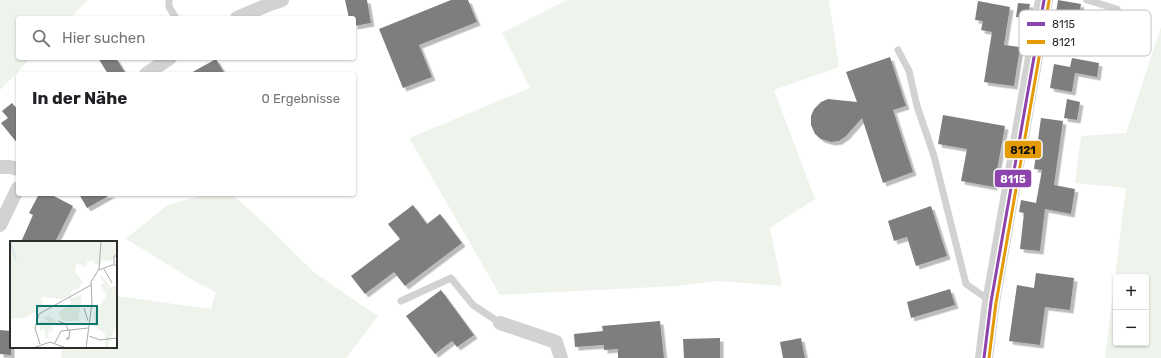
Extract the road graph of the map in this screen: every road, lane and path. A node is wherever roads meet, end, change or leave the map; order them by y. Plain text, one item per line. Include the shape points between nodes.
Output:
1 (169, 0) edge
2 (282, 0) edge
3 (1044, 0) edge
4 (1087, 0) edge
5 (1117, 8) dead end
6 (1042, 10) edge
7 (175, 16) edge
8 (241, 16) edge
9 (898, 50) dead end
10 (1034, 56) edge
11 (167, 60) edge
12 (149, 72) edge
13 (0, 167) edge
14 (16, 168) edge
15 (16, 192) edge
16 (0, 225) edge
17 (401, 301) dead end
18 (991, 302) junction
19 (500, 323) joint
20 (561, 358) edge
21 (984, 358) edge

1 - 7 lane
2 - 8 street
3 - 6 street
4 - 5 lane
9 - 18 lane via 909,71 917,106 934,156 966,284
10 - 18 street
11 - 12 street
13 - 14 street
15 - 16 street
17 - 19 lane via 451,278 473,305
18 - 21 street
19 - 20 street via 556,342

